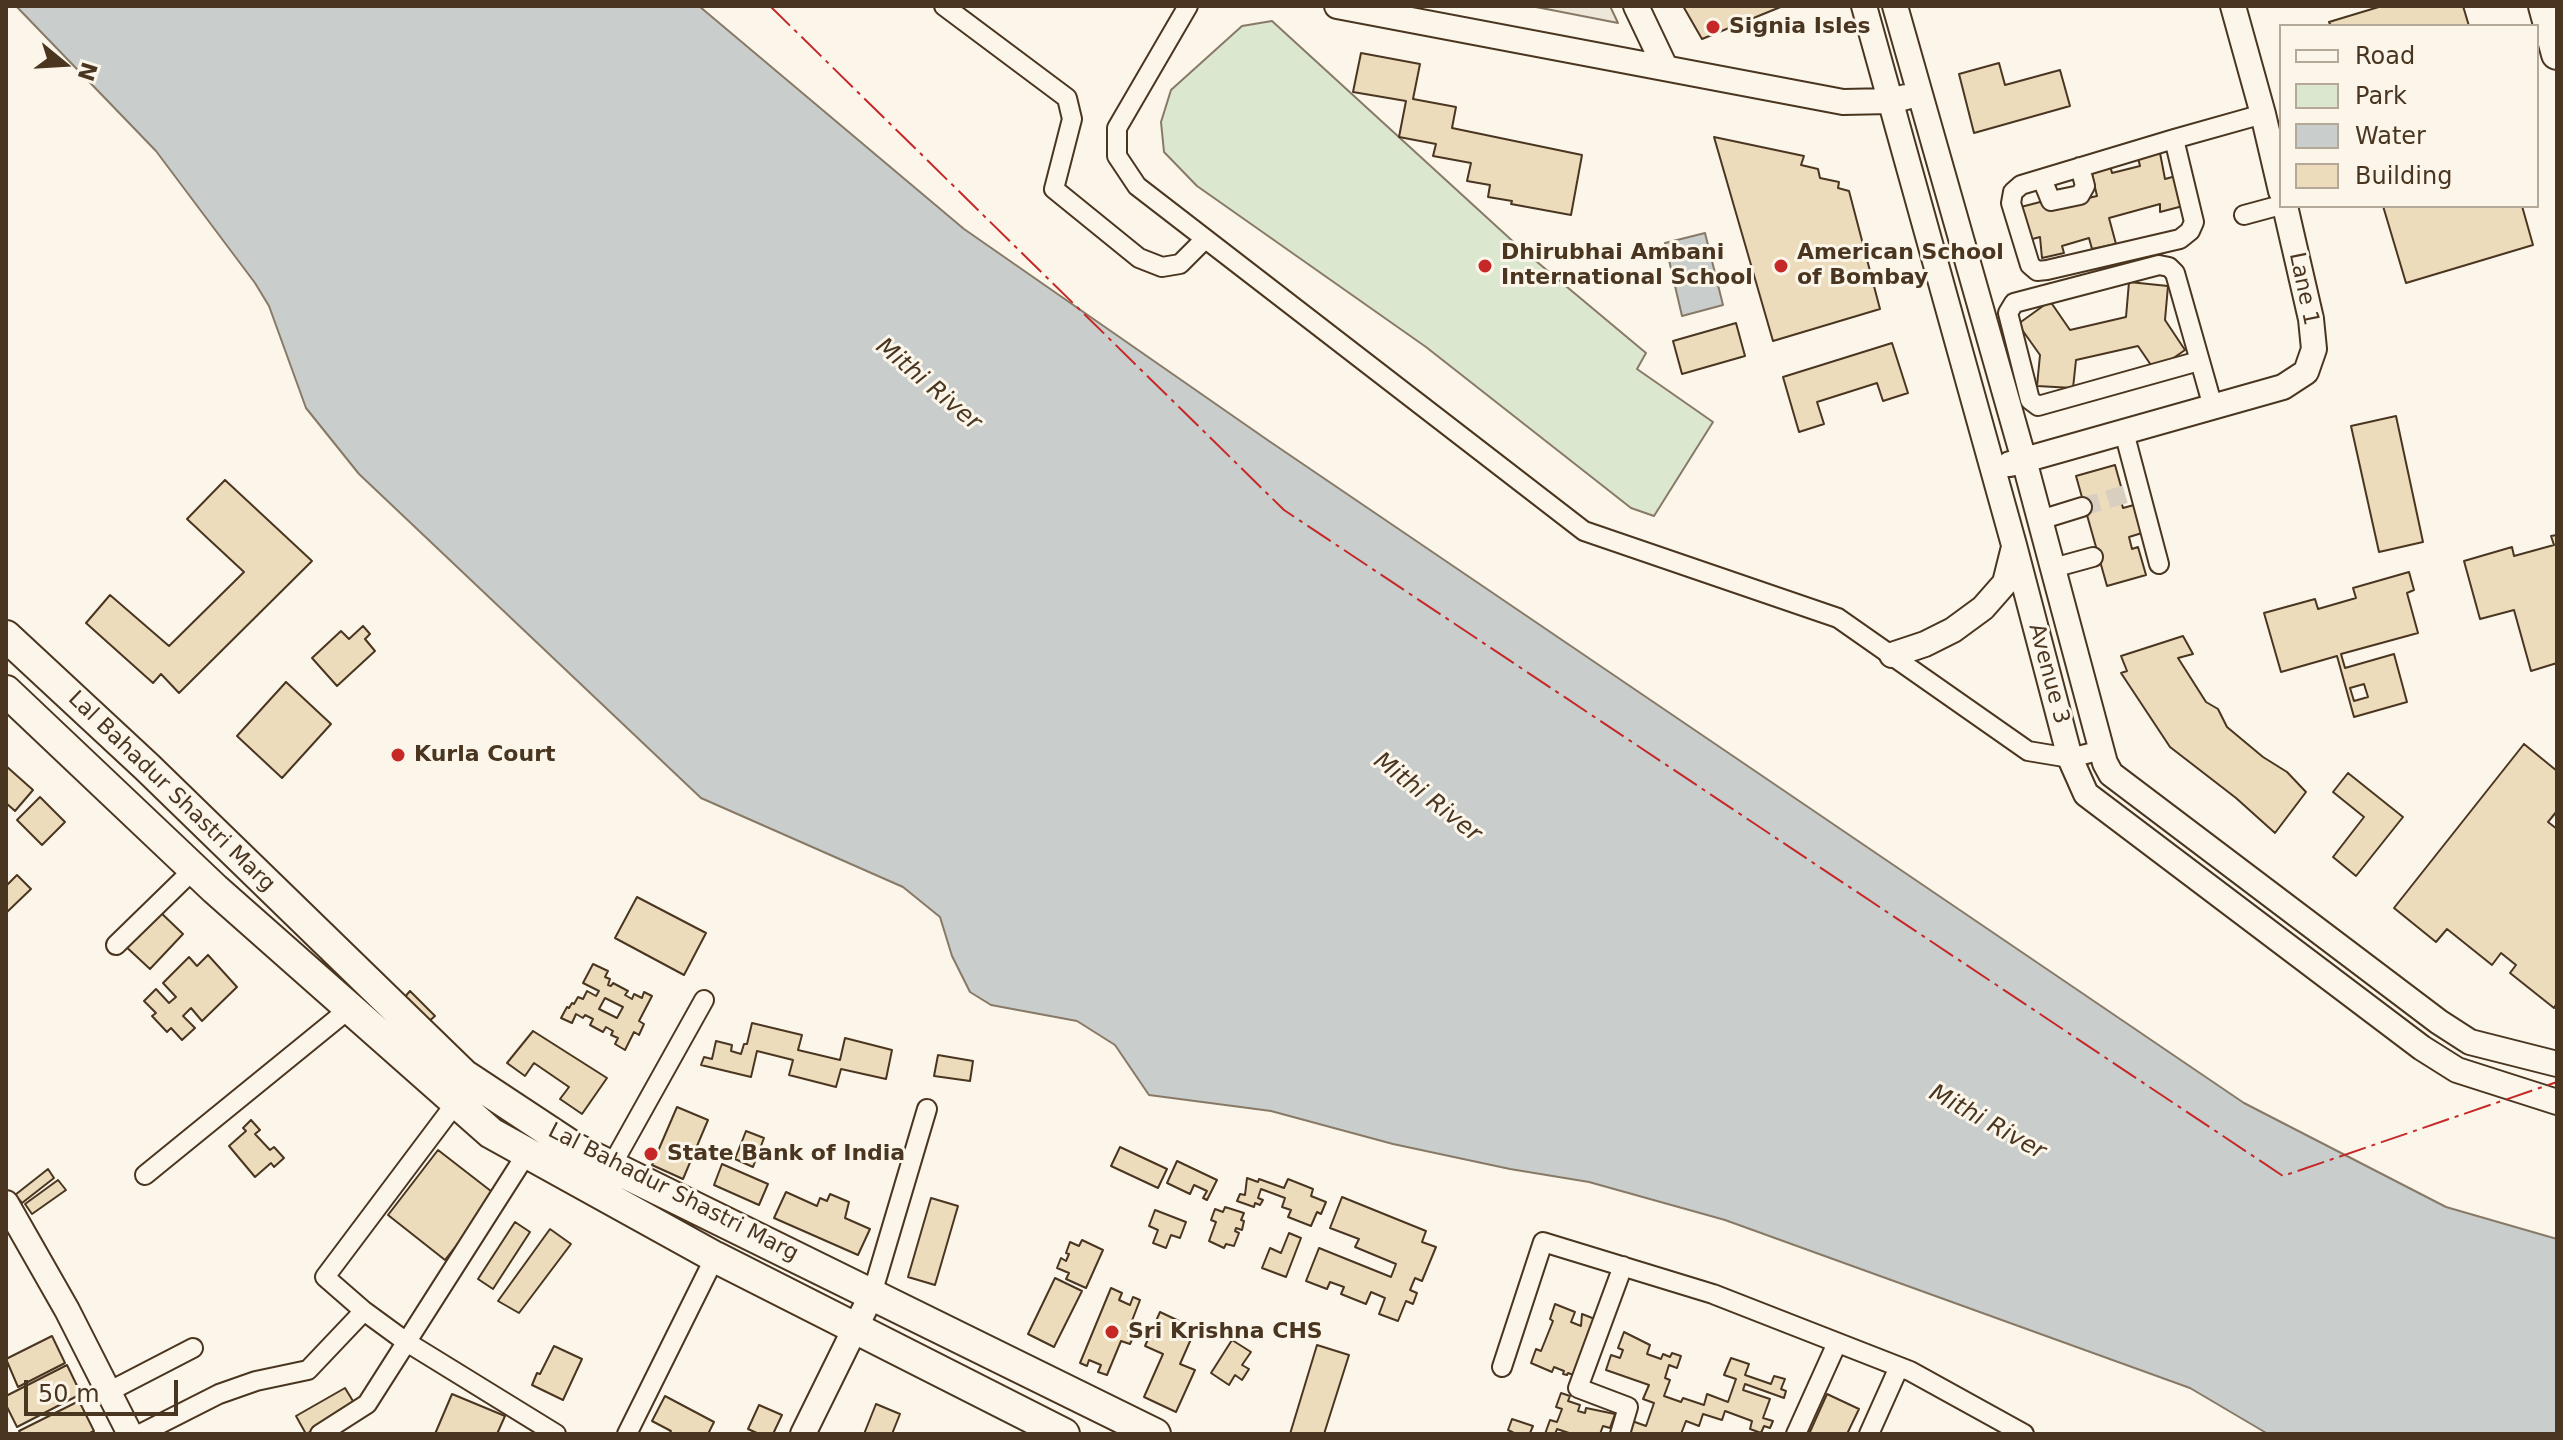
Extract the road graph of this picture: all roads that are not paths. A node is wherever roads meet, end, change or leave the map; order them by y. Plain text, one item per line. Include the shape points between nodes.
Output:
1 (944, 6) edge
2 (1188, 6) edge
3 (1337, 6) edge
4 (1636, 6) edge
5 (1864, 6) edge
6 (1895, 6) edge
7 (2233, 6) edge
8 (2544, 6) edge
9 (2557, 54) edge
10 (1665, 67) junction
11 (1920, 93) junction
12 (1890, 101) junction
13 (2263, 114) junction
14 (2174, 139) junction
15 (2080, 167) junction
16 (2042, 179) junction
17 (2279, 182) edge
18 (2279, 206) edge
19 (2284, 208) edge
20 (2244, 215) dead end
21 (1205, 239) junction
22 (1998, 327) junction
23 (2199, 361) junction
24 (2213, 407) junction
25 (2124, 432) junction
26 (2024, 460) junction
27 (1993, 469) junction
28 (2082, 507) tunnel mouth
29 (2040, 520) junction
30 (2014, 545) junction
31 (2093, 557) dead end
32 (2159, 564) dead end
33 (2053, 568) junction
34 (10, 648) edge
35 (1892, 655) junction
36 (6, 691) edge
37 (2102, 750) junction
38 (2070, 758) junction
39 (194, 869) junction
40 (116, 945) dead end
41 (704, 1000) dead end
42 (349, 1009) junction
43 (2557, 1064) edge
44 (2557, 1102) edge
45 (455, 1104) junction
46 (927, 1109) dead end
47 (527, 1153) junction
48 (145, 1175) dead end
49 (605, 1179) junction
50 (6, 1203) edge
51 (715, 1257) junction
52 (1623, 1266) junction
53 (872, 1294) junction
54 (364, 1311) junction
55 (854, 1328) junction
56 (405, 1341) junction
57 (1837, 1343) junction
58 (193, 1348) dead end
59 (1502, 1367) dead end
60 (1899, 1367) junction
61 (108, 1392) junction
62 (2021, 1433) edge
63 (130, 1434) edge
64 (140, 1434) edge
65 (320, 1434) edge
66 (556, 1434) edge
67 (627, 1434) edge
68 (803, 1434) edge
69 (1064, 1434) edge
70 (1155, 1434) edge
71 (1620, 1434) edge
72 (1796, 1434) edge
73 (1869, 1434) edge

1 - 21 street via 1067,98 1072,119 1054,189 1139,258 1162,267 1180,264
2 - 21 street via 1117,128 1117,156 1137,186
3 - 10 street
4 - 10 street
5 - 12 street, Avenue 3
6 - 11 street, Avenue 3
7 - 13 street
8 - 9 main road
10 - 12 street via 1843,102
11 - 12 street
11 - 22 street, Avenue 3
12 - 27 street, Avenue 3
13 - 14 street
13 - 17 street
14 - 15 street
14 - 16 street via 2194,222 2180,239 2037,271 2030,265 2011,203 2021,185
15 - 16 street
15 - 16 street via 2085,186 2080,195 2051,201
18 - 20 street
19 - 24 street, Lane 1 via 2311,319 2314,349 2306,372 2283,387
21 - 35 street via 1584,531 1838,618
22 - 23 street via 2030,400 2038,406
22 - 23 street via 2014,303 2159,265 2175,273
22 - 26 street, Avenue 3
23 - 24 street
24 - 25 street
25 - 26 street
25 - 32 street via 2133,492
26 - 27 street
26 - 29 street, Avenue 3
27 - 30 street, Avenue 3
28 - 29 street
29 - 33 street, Avenue 3
30 - 35 street via 2005,583 1983,608 1953,630
30 - 38 street, Avenue 3
31 - 33 street
33 - 37 street, Avenue 3
34 - 49 main road, Lal Bahadur Shastri Marg via 147,767 464,1075 576,1149
35 - 38 street via 2028,751
36 - 39 main road, Lal Bahadur Shastri Marg
37 - 38 street
37 - 43 street, Avenue 3 via 2111,774 2439,1022 2470,1042
38 - 44 street, Avenue 3 via 2086,794 2422,1048 2457,1070
39 - 40 street
39 - 42 main road, Lal Bahadur Shastri Marg
41 - 49 street
42 - 45 main road, Lal Bahadur Shastri Marg
42 - 48 street
45 - 47 main road, Lal Bahadur Shastri Marg
45 - 54 street via 325,1277
46 - 53 street
47 - 49 main road, Lal Bahadur Shastri Marg
47 - 56 street
49 - 51 main road, Lal Bahadur Shastri Marg
49 - 53 main road, Lal Bahadur Shastri Marg
50 - 61 street
51 - 55 main road, Lal Bahadur Shastri Marg
51 - 67 street
52 - 57 street via 1713,1294
52 - 59 street via 1543,1242
52 - 71 street via 1578,1388 1628,1407
53 - 55 street
53 - 70 main road, Lal Bahadur Shastri Marg
54 - 56 street
54 - 64 street via 308,1370 219,1394
55 - 68 street
55 - 69 main road, Lal Bahadur Shastri Marg
56 - 65 street via 367,1404
56 - 66 street
57 - 60 street
57 - 72 street
58 - 61 street
60 - 62 street
60 - 73 street
61 - 63 street

